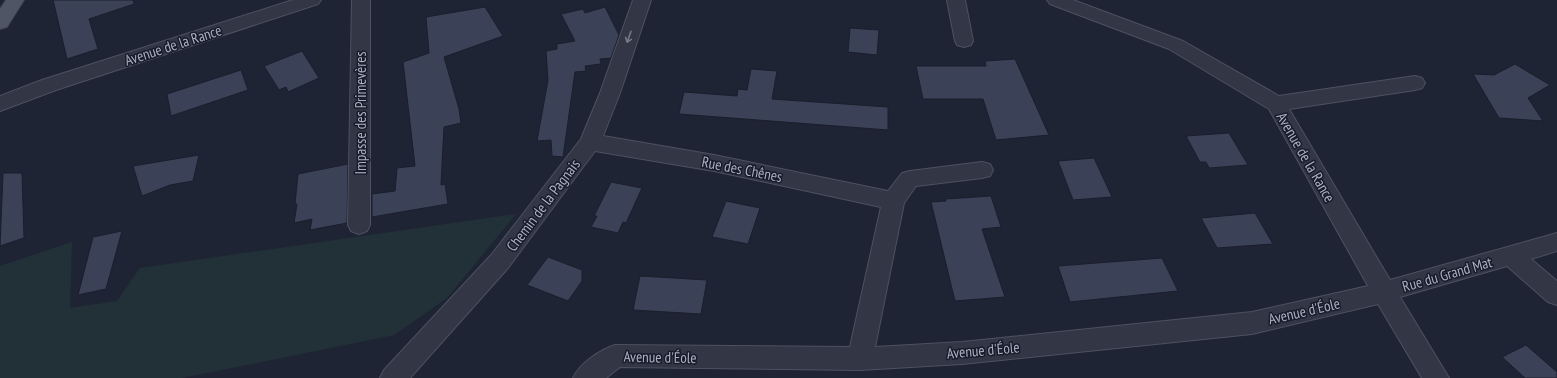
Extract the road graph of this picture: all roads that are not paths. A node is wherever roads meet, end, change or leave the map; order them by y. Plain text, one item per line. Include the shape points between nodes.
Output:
1 (15, 0) edge
2 (312, 0) edge
3 (361, 0) edge
4 (642, 0) edge
5 (956, 0) edge
6 (1056, 0) edge
7 (0, 23) edge
8 (964, 41) dead end
9 (1415, 83) dead end
10 (0, 90) edge
11 (35, 91) junction
12 (0, 104) edge
13 (1276, 104) junction
14 (590, 142) junction
15 (982, 170) dead end
16 (893, 200) junction
17 (360, 225) dead end
18 (1557, 242) edge
19 (1511, 256) junction
20 (1384, 292) junction
21 (1557, 295) edge
22 (860, 359) junction
23 (393, 378) edge
24 (586, 378) edge
25 (1436, 378) edge

1 - 7 main road
2 - 11 street, Avenue de la Rance
3 - 17 street, Impasse des Primevères
4 -> 14 street, Chemin de la Pagnais
5 - 8 street
6 - 13 street, Avenue de la Rance via 1176,45
9 - 13 street
10 - 11 street, Avenue de la Rance
11 - 12 street, Avenue de la Rance
13 - 20 street, Avenue de la Rance
14 - 16 street, Rue des Chênes via 714,163
14 - 23 street, Chemin de la Pagnais via 500,261
15 - 16 street via 910,179
16 - 22 street
18 - 19 street, Rue du Grand Mat
19 - 20 street, Rue du Grand Mat
19 - 21 street, Rue du Grand Mat
20 - 22 street, Avenue d'Éole via 1252,323 962,353
20 - 25 street, Avenue de la Rance
22 - 24 street, Avenue d'Éole via 615,356

